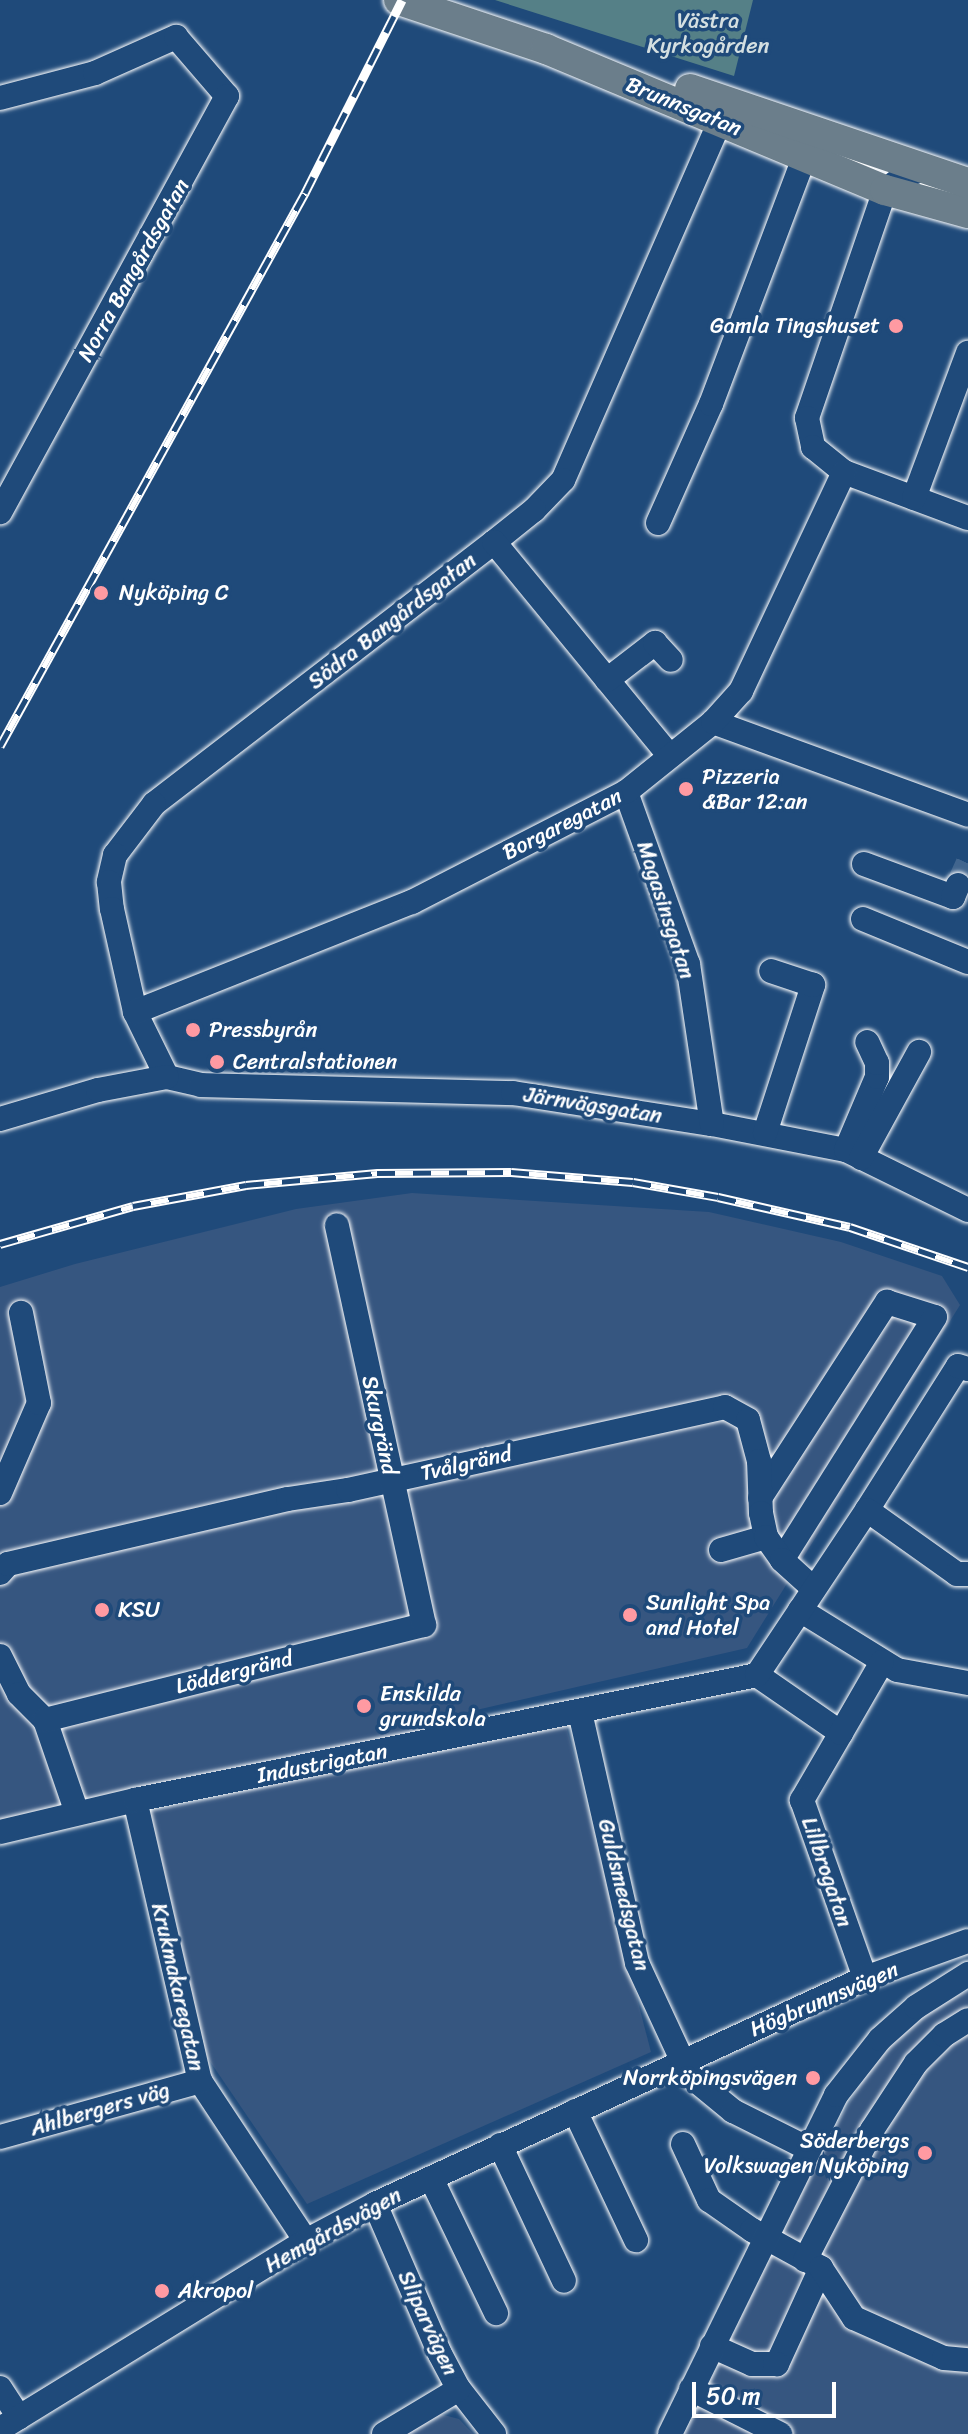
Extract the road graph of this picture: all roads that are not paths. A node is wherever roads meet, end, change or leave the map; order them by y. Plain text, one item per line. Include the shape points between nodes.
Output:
1 (399, 0) edge
2 (437, 0) edge
3 (0, 98) edge
4 (724, 112) junction
5 (805, 155) junction
6 (923, 169) junction
7 (968, 183) edge
8 (885, 190) junction
9 (968, 213) edge
10 (968, 353) edge
11 (844, 472) junction
12 (914, 498) junction
13 (0, 512) edge
14 (968, 518) edge
15 (658, 523) dead end
16 (494, 542) junction
17 (671, 660) dead end
18 (607, 680) junction
19 (713, 722) junction
20 (670, 756) junction
21 (626, 792) junction
22 (968, 815) edge
23 (864, 864) dead end
24 (958, 885) dead end
25 (863, 919) dead end
26 (968, 962) edge
27 (771, 971) dead end
28 (135, 1012) junction
29 (867, 1042) dead end
30 (919, 1052) dead end
31 (167, 1077) junction
32 (0, 1119) edge
33 (712, 1124) junction
34 (765, 1133) junction
35 (854, 1154) junction
36 (968, 1210) edge
37 (337, 1225) dead end
38 (21, 1313) dead end
39 (968, 1369) edge
40 (392, 1480) junction
41 (0, 1493) edge
42 (760, 1498) junction
43 (867, 1510) junction
44 (766, 1537) junction
45 (721, 1550) dead end
46 (782, 1560) junction
47 (0, 1573) edge
48 (968, 1574) edge
49 (814, 1589) junction
50 (800, 1610) junction
51 (424, 1625) joint
52 (0, 1656) edge
53 (882, 1662) junction
54 (757, 1675) junction
55 (968, 1683) edge
56 (7, 1684) edge
57 (580, 1712) junction
58 (45, 1720) junction
59 (841, 1733) junction
60 (135, 1800) junction
61 (77, 1813) junction
62 (0, 1832) edge
63 (968, 1941) edge
64 (968, 1974) edge
65 (865, 1978) junction
66 (968, 2020) edge
67 (682, 2061) junction
68 (200, 2081) junction
69 (575, 2111) junction
70 (0, 2137) edge
71 (683, 2144) dead end
72 (500, 2145) junction
73 (807, 2148) junction
74 (431, 2178) junction
75 (375, 2204) junction
76 (765, 2237) junction
77 (636, 2240) dead end
78 (306, 2241) junction
79 (813, 2264) junction
80 (564, 2281) dead end
81 (496, 2313) dead end
82 (712, 2346) junction
83 (968, 2360) edge
84 (0, 2388) edge
85 (459, 2389) junction
86 (691, 2389) junction
87 (9, 2423) edge
88 (676, 2432) edge
89 (384, 2434) edge
90 (494, 2434) edge
91 (780, 2434) edge

1 - 4 main road, Brunnsgatan
2 - 4 main road, Brunnsgatan
3 - 13 street, Norra Bangårdsgatan via 95,73 176,37 227,96
4 - 5 main road, Brunnsgatan
4 - 6 main road, Brunnsgatan
4 - 16 street, Södra Bangårdsgatan via 563,480
5 - 8 main road, Brunnsgatan
5 - 15 street via 711,404
6 - 7 main road, Brunnsgatan
6 - 8 street
8 - 9 main road, Brunnsgatan
8 - 11 street via 807,418 813,447
10 - 12 street
11 - 12 street
11 - 19 street, Borgaregatan via 741,691
12 - 14 street
16 - 18 street
16 - 28 street, Södra Bangårdsgatan via 154,804 133,828 115,855 109,882
17 - 18 street via 655,643
18 - 20 street
19 - 20 street, Borgaregatan
19 - 22 street
20 - 21 street, Borgaregatan
21 - 28 street, Borgaregatan via 412,902
21 - 33 street, Magasinsgatan via 688,964
23 - 24 street via 953,897
25 - 26 street
27 - 34 street via 813,985
28 - 31 street, Södra Bangårdsgatan
29 - 35 street via 877,1077
30 - 35 street
31 - 32 street via 98,1090
31 - 33 street, Järnvägsgatan via 201,1085 513,1093
33 - 34 street, Järnvägsgatan
34 - 35 street, Järnvägsgatan
35 - 36 street, Järnvägsgatan
37 - 40 street, Skurgränd
38 - 41 street via 39,1403
39 - 43 street via 958,1366
40 - 42 street, Tvålgränd via 725,1407 748,1420 759,1461
40 - 47 street, Tvålgränd via 8,1564
40 - 51 street, Skurgränd
42 - 44 street, Tvålgränd
42 - 46 street via 887,1302 935,1317
43 - 48 street via 957,1574
43 - 49 street
44 - 45 street
44 - 46 street, Tvålgränd
46 - 49 street, Tvålgränd
49 - 50 street
50 - 53 street
50 - 54 street
51 - 58 street, Löddergränd
52 - 56 street
53 - 55 street via 897,1670
53 - 59 street, Lillbrogatan
54 - 57 street, Industrigatan
54 - 59 street
56 - 58 street
57 - 60 street, Industrigatan
57 - 67 street, Guldsmedsgatan via 637,1963
58 - 61 street
59 - 65 street, Lillbrogatan via 802,1800
60 - 61 street, Industrigatan
60 - 68 street, Krukmakaregatan
61 - 62 street, Industrigatan
63 - 65 street, Högbrunnsvägen
64 - 73 street via 916,2007 880,2039 836,2095
65 - 67 street, Högbrunnsvägen
66 - 79 street via 916,2063 872,2130
67 - 69 street, Hemgårdsvägen
67 - 73 street, Guldsmedsgatan via 699,2086 724,2104
68 - 70 street, Ahlbergers väg
68 - 78 street, Krukmakaregatan
69 - 72 street, Hemgårdsvägen
69 - 77 street
71 - 76 street via 709,2200
72 - 74 street, Hemgårdsvägen
72 - 80 street
73 - 76 street
74 - 75 street, Hemgårdsvägen
74 - 81 street
75 - 78 street, Hemgårdsvägen
75 - 85 street, Sliparvägen
76 - 79 street
76 - 82 street
78 - 87 street, Hemgårdsvägen
79 - 82 street via 777,2364 752,2364
79 - 83 street via 854,2318 944,2358
82 - 86 street
84 - 87 street
85 - 89 street
85 - 90 street, Sliparvägen
86 - 88 street
86 - 91 street

